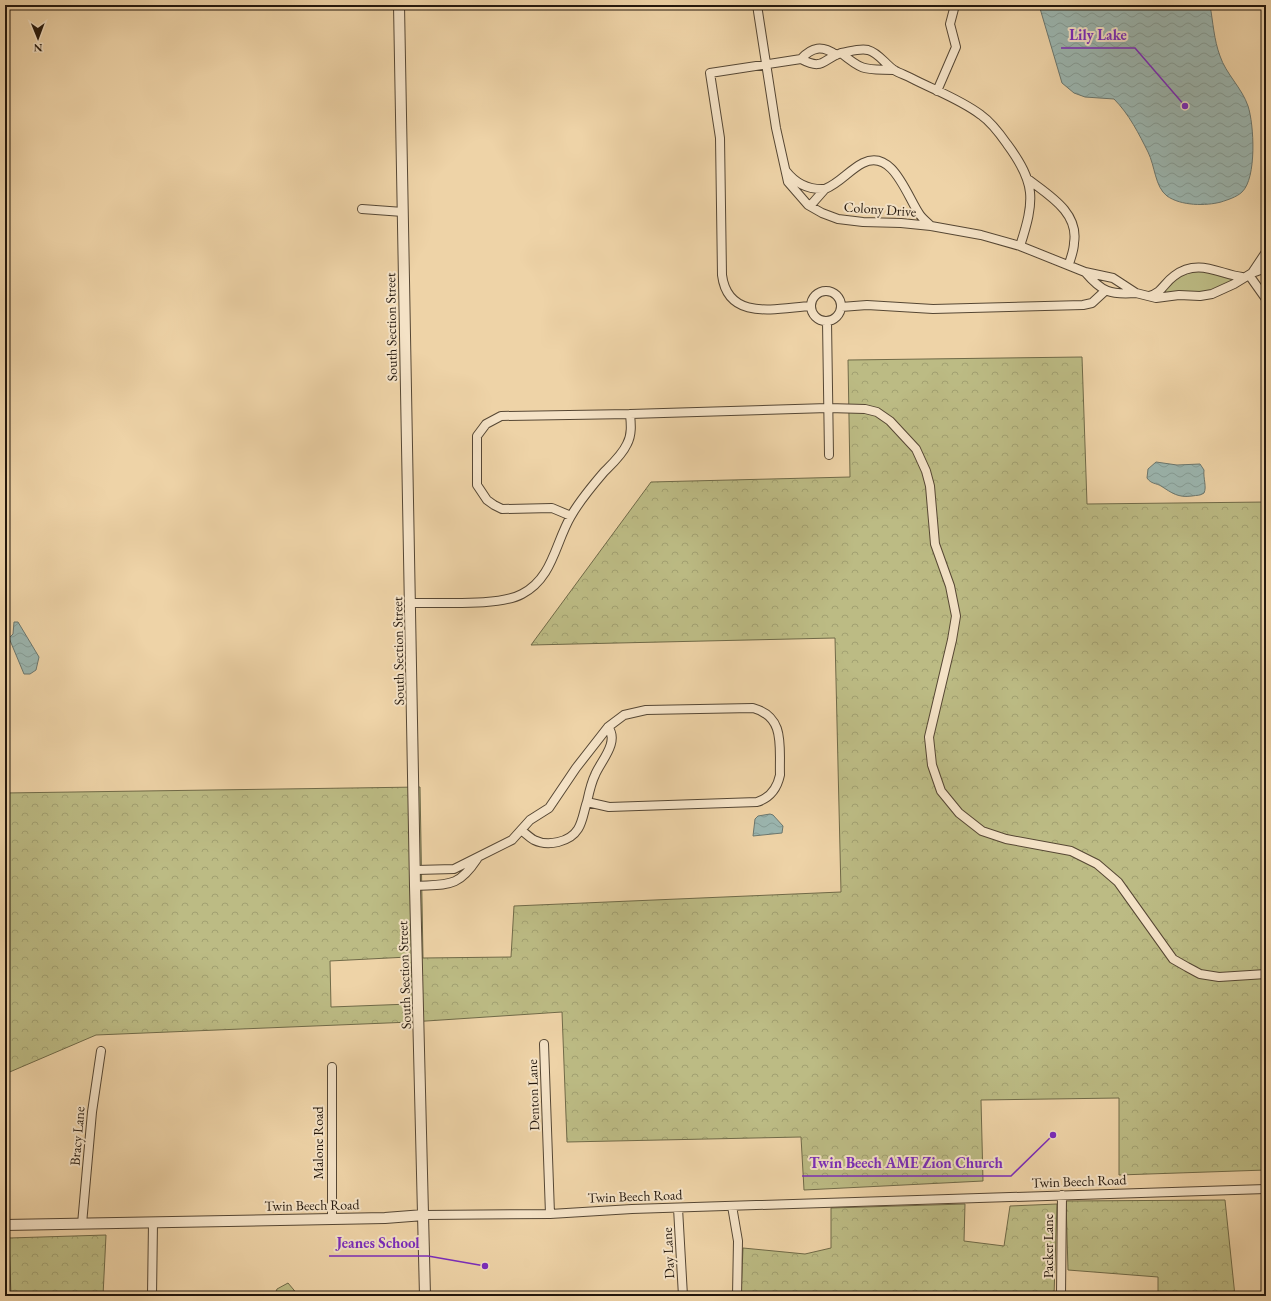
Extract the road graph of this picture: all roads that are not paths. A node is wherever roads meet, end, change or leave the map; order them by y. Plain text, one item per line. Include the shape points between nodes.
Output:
1 (399, 5) edge
2 (757, 5) edge
3 (955, 5) edge
4 (838, 54) junction
5 (801, 59) junction
6 (765, 64) junction
7 (894, 70) junction
8 (937, 92) junction
9 (784, 168) junction
10 (1029, 180) junction
11 (825, 189) junction
12 (810, 206) junction
13 (362, 209) dead end
14 (403, 212) junction
15 (931, 226) junction
16 (1020, 246) junction
17 (1266, 252) edge
18 (1069, 264) junction
19 (1266, 268) edge
20 (1085, 272) junction
21 (1248, 275) junction
22 (1105, 291) junction
23 (1136, 293) junction
24 (1148, 296) junction
25 (1266, 299) edge
26 (811, 306) junction
27 (841, 307) junction
28 (827, 321) junction
29 (828, 408) junction
30 (630, 414) junction
31 (829, 456) dead end
32 (571, 516) junction
33 (411, 603) junction
34 (608, 727) junction
35 (587, 802) junction
36 (521, 830) junction
37 (477, 859) junction
38 (416, 870) junction
39 (415, 886) junction
40 (1266, 974) edge
41 (544, 1044) dead end
42 (101, 1051) dead end
43 (332, 1067) dead end
44 (1266, 1188) edge
45 (1062, 1195) junction
46 (732, 1206) junction
47 (678, 1208) junction
48 (550, 1214) junction
49 (424, 1215) junction
50 (332, 1218) junction
51 (153, 1222) junction
52 (82, 1224) junction
53 (5, 1225) edge
54 (152, 1296) edge
55 (425, 1296) edge
56 (683, 1296) edge
57 (737, 1296) edge
58 (1061, 1296) edge

1 - 14 street, South Section Street
2 - 6 street, Colony Drive
3 - 8 street via 950,24 956,47
4 - 5 street via 818,65
4 - 5 street via 817,48 808,51
4 - 7 street via 865,69
4 - 7 street via 859,49 868,50 877,54
5 - 6 street
6 - 9 street, Colony Drive
6 - 26 street via 710,73 720,138 723,282 730,297 745,307 758,309
7 - 8 street
8 - 10 street via 981,115 989,122 1019,161
9 - 11 street via 791,178 804,186
9 - 12 street, Colony Drive via 791,187
10 - 16 street via 1031,203
10 - 18 street via 1069,215 1075,243
11 - 12 street
11 - 15 street via 836,185 864,162 880,161 894,171 921,216
12 - 15 street, Colony Drive via 838,219
13 - 14 street
14 - 33 street, South Section Street
15 - 16 street, Colony Drive via 981,235
16 - 18 street, Colony Drive
17 - 21 street
18 - 20 street, Colony Drive
19 - 21 street, Colony Drive
20 - 22 street, Colony Drive
20 - 23 street, Colony Drive via 1113,278
21 - 24 street, Colony Drive via 1212,294 1166,298
21 - 24 street via 1209,268 1188,269 1174,276 1162,291
21 - 25 street
22 - 23 street, Colony Drive via 1114,294
22 - 27 street via 1092,303 1083,305 934,309 867,305
23 - 24 street, Colony Drive
26 - 27 street via 813,297 826,290 839,297
26 - 28 street via 814,316
27 - 28 street via 835,318
28 - 29 street
29 - 30 street
29 - 31 street
29 - 40 street via 865,409 884,416 916,449 926,471 930,486 935,544 950,586 956,616 929,738 932,765 941,791 959,813 982,831 1006,839 1071,851 1097,864 1118,882 1173,959 1187,967 1200,974 1219,977
30 - 32 street via 628,443 591,487
30 - 32 street via 501,416 486,424 477,436 477,485 487,500 502,509 552,508
32 - 33 street via 545,575 522,594 496,601
33 - 38 street, South Section Street
34 - 35 street via 611,733 609,749 594,776
34 - 35 street via 624,715 646,710 760,710 770,716 779,730 779,782 770,795 756,802 608,807
34 - 36 street via 549,808 530,820
35 - 36 street via 579,827 566,839 558,842 540,842
36 - 37 street via 512,840
37 - 38 street via 454,869
37 - 39 street via 456,882
38 - 39 street, South Section Street
39 - 49 street, South Section Street
41 - 48 street, Denton Lane
42 - 52 street, Bracy Lane via 92,1112
43 - 50 street, Malone Road
44 - 45 street, Twin Beech Road
45 - 46 street, Twin Beech Road
45 - 58 street, Packer Lane
46 - 47 street, Twin Beech Road
46 - 57 street via 738,1240
47 - 48 street, Twin Beech Road
47 - 56 street, Day Lane
48 - 49 street, Twin Beech Road
49 - 50 street, Twin Beech Road
49 - 55 street, South Section Street
50 - 51 street, Twin Beech Road
51 - 52 street, Twin Beech Road
51 - 54 street
52 - 53 street, Twin Beech Road

